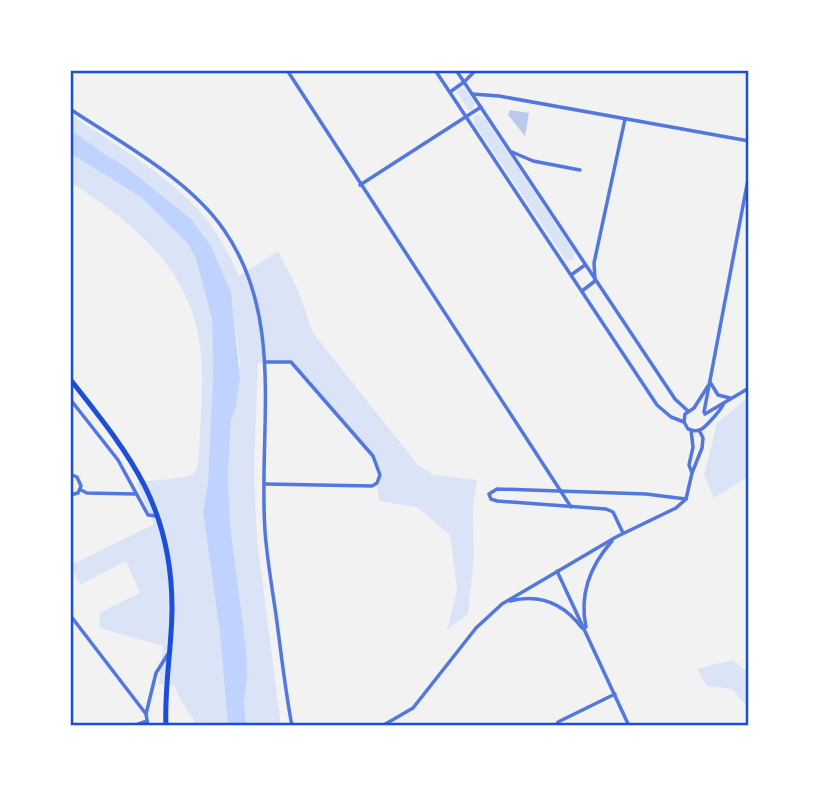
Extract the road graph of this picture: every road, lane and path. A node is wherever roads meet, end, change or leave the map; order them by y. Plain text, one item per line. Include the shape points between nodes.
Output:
1 (286, 70) edge
2 (435, 70) edge
3 (456, 70) edge
4 (476, 70) edge
5 (464, 82) junction
6 (450, 92) junction
7 (472, 94) junction
8 (481, 107) junction
9 (70, 109) edge
10 (466, 116) junction
11 (625, 119) junction
12 (749, 141) edge
13 (511, 152) junction
14 (580, 170) dead end
15 (749, 174) edge
16 (360, 184) junction
17 (585, 265) junction
18 (571, 275) junction
19 (596, 281) junction
20 (582, 291) junction
21 (265, 362) junction
22 (70, 379) edge
23 (709, 382) junction
24 (749, 388) edge
25 (732, 398) junction
26 (70, 399) edge
27 (724, 403) junction
28 (694, 408) junction
29 (688, 411) junction
30 (704, 413) junction
31 (684, 422) junction
32 (706, 423) junction
33 (691, 430) junction
34 (699, 430) junction
35 (692, 473) junction
36 (70, 474) edge
37 (265, 484) junction
38 (80, 490) junction
39 (561, 491) junction
40 (135, 494) junction
41 (70, 495) edge
42 (686, 499) junction
43 (571, 507) junction
44 (159, 516) junction
45 (623, 534) junction
46 (616, 537) junction
47 (557, 571) junction
48 (502, 604) junction
49 (70, 615) edge
50 (588, 636) junction
51 (170, 652) junction
52 (615, 694) junction
53 (146, 714) junction
54 (148, 724) edge
55 (133, 726) edge
56 (166, 726) edge
57 (292, 726) edge
58 (382, 726) edge
59 (556, 726) edge
60 (629, 726) edge

1 - 16 street
2 - 6 street
3 - 5 street
4 - 5 street
5 - 6 street
5 - 7 street
6 - 10 street
7 - 8 street
7 - 11 street
8 - 10 street
8 - 13 street
9 - 21 street via 180,185 224,230 257,303
10 - 16 street
10 - 18 street
11 - 12 street
11 - 19 street via 594,263
13 - 14 street
13 - 17 street
15 - 23 street
16 - 39 street
17 - 18 street
17 - 19 street
18 - 20 street
19 - 20 street
19 - 29 street via 675,399
20 - 31 street via 662,411
21 - 37 street
21 - 37 street via 291,362 373,456 380,475 372,486
22 - 44 main road via 130,457
23 - 25 street via 718,395
23 - 28 street
23 - 30 street
24 - 25 street
25 - 27 street
26 - 40 street via 118,460
27 - 30 street
27 - 32 street
28 - 29 street
28 - 30 street
29 - 31 street
30 - 32 street
31 - 33 street
32 - 34 street
33 - 34 street
33 - 35 street
34 - 35 street via 702,448
35 - 42 street
36 - 38 street via 77,477
37 - 57 street via 266,543
38 - 40 street
38 - 41 street
39 - 42 street
39 - 43 street
39 - 43 street via 497,489 489,495 497,501
40 - 44 street via 148,515
42 - 45 street
43 - 45 street via 613,512
44 - 51 main road via 171,581
45 - 46 street
46 - 47 street
46 - 50 street via 584,590
47 - 48 street
47 - 50 street
48 - 50 street via 527,598 545,600 571,613
48 - 58 street via 476,628 413,708
49 - 53 street
50 - 52 street
51 - 53 street via 156,673
51 - 56 main road
52 - 59 street
52 - 60 street
53 - 54 street
54 - 55 street

